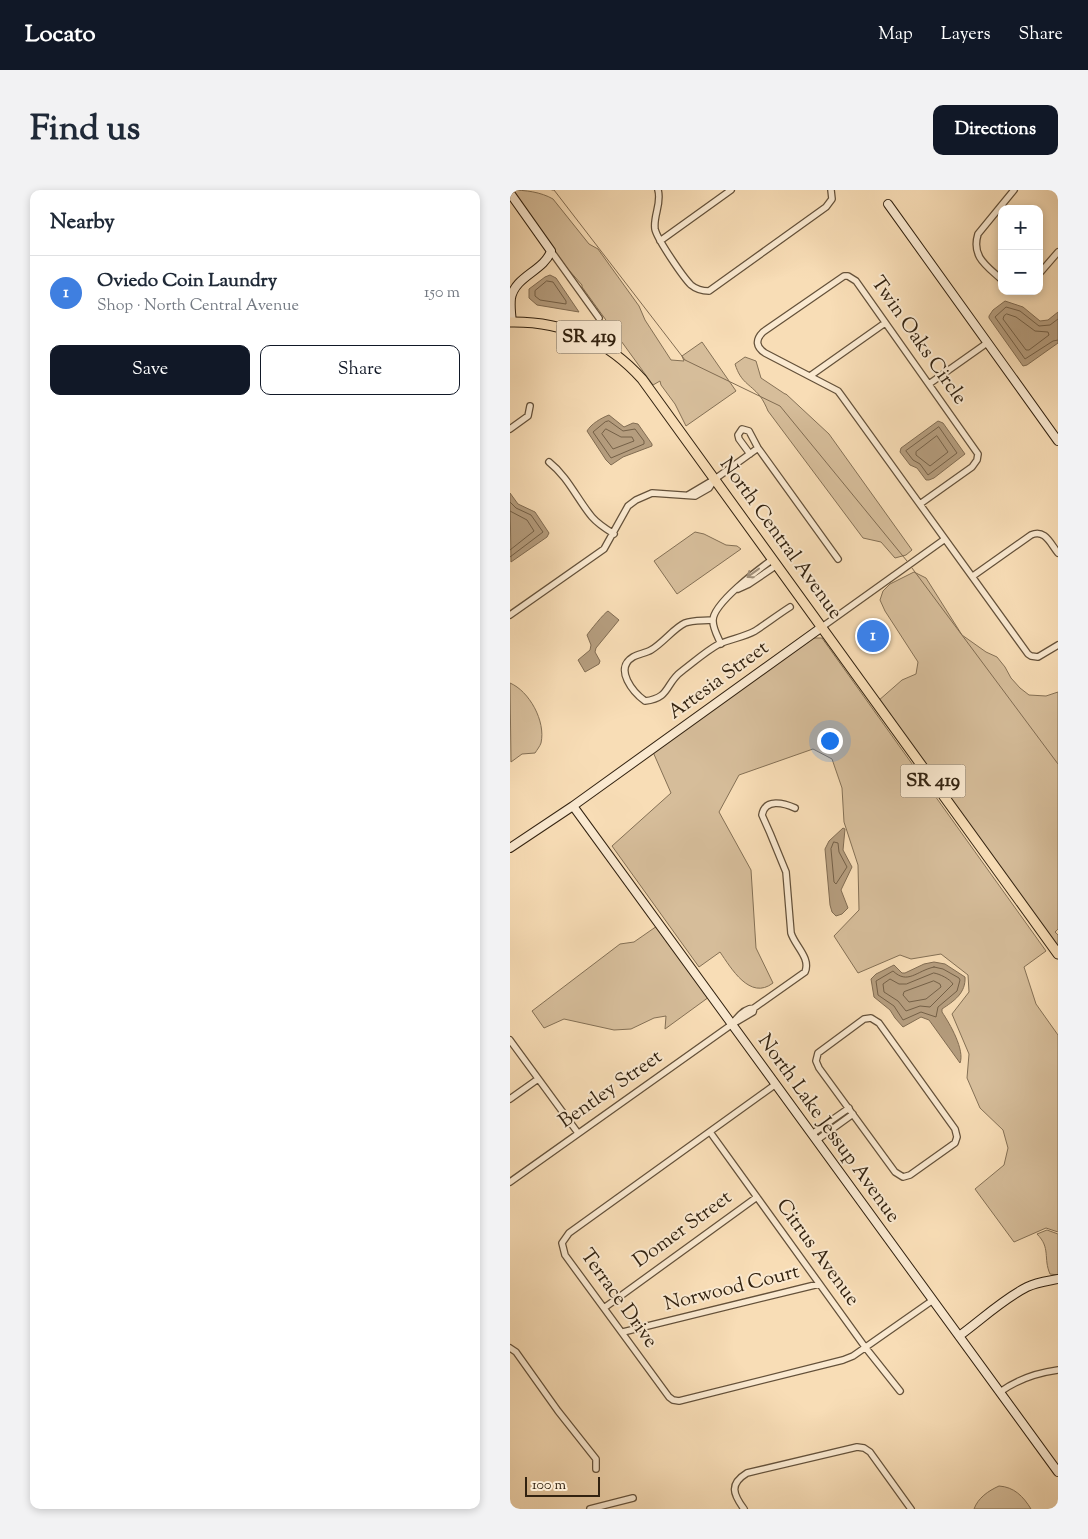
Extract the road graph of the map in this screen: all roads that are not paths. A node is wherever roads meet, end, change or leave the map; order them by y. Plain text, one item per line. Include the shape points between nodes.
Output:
1 (658, 190) edge
2 (731, 190) edge
3 (831, 190) edge
4 (1014, 190) edge
5 (512, 199) edge
6 (888, 204) dead end
7 (660, 241) junction
8 (551, 251) junction
9 (1058, 252) edge
10 (1043, 269) edge
11 (998, 276) edge
12 (599, 318) dead end
13 (511, 322) edge
14 (885, 323) junction
15 (987, 342) junction
16 (810, 376) junction
17 (929, 384) junction
18 (530, 406) dead end
19 (510, 429) edge
20 (1058, 441) edge
21 (758, 448) junction
22 (750, 454) junction
23 (549, 462) dead end
24 (715, 479) junction
25 (920, 504) junction
26 (614, 534) junction
27 (945, 539) junction
28 (1058, 553) edge
29 (838, 559) dead end
30 (775, 562) junction
31 (973, 576) junction
32 (790, 606) dead end
33 (510, 615) edge
34 (712, 620) junction
35 (822, 627) junction
36 (720, 644) junction
37 (1058, 645) edge
38 (573, 806) junction
39 (795, 808) dead end
40 (510, 848) edge
41 (1058, 954) edge
42 (731, 1025) junction
43 (510, 1040) edge
44 (538, 1078) junction
45 (776, 1084) junction
46 (510, 1099) edge
47 (849, 1108) junction
48 (853, 1114) junction
49 (832, 1120) junction
50 (837, 1126) junction
51 (710, 1132) junction
52 (578, 1133) junction
53 (815, 1137) junction
54 (510, 1182) edge
55 (757, 1197) junction
56 (1058, 1279) edge
57 (819, 1284) junction
58 (932, 1300) junction
59 (604, 1308) junction
60 (623, 1332) junction
61 (959, 1336) junction
62 (865, 1347) junction
63 (510, 1348) edge
64 (1058, 1370) edge
65 (900, 1391) dead end
66 (1000, 1392) junction
67 (596, 1469) dead end
68 (1058, 1472) edge
69 (633, 1498) dead end
70 (590, 1509) edge
71 (744, 1509) edge
72 (911, 1509) edge

1 - 7 street via 655,229
2 - 7 street
3 - 7 street via 832,199 826,207 709,291 692,285
4 - 11 street via 978,234 976,242 981,259
5 - 8 street
6 - 15 street
8 - 12 street
8 - 13 street via 544,263 520,282 511,296
9 - 10 street
13 - 24 main road, North Central Avenue / SR 419 via 552,325 591,338 624,360 650,388
14 - 16 street
14 - 16 street, Twin Oaks Circle via 856,281 844,276 759,336 757,343 761,351
14 - 17 street, Twin Oaks Circle
15 - 17 street
15 - 20 street
16 - 25 street, Twin Oaks Circle via 841,395
17 - 25 street, Twin Oaks Circle via 978,454 972,466
18 - 19 street via 528,416
21 - 22 street
21 - 22 street via 749,431 739,432 738,439
21 - 29 street
22 - 24 street
23 - 26 street via 559,470 591,516
24 - 26 street via 688,495 652,493 643,496 628,506
24 - 30 main road, North Central Avenue / SR 419
25 - 27 street, Twin Oaks Circle
26 - 33 street via 604,549
27 - 31 street, Twin Oaks Circle
27 - 35 street, Artesia Street
28 - 31 street via 1042,533 1036,533
30 - 34 street via 746,578 721,604
30 - 35 main road, North Central Avenue / SR 419
31 - 37 street, Twin Oaks Circle via 1032,656 1043,656
32 - 36 street via 754,631
34 - 36 street
34 - 36 street via 686,622 650,651 632,657 624,671 626,680 636,695 645,701 654,700 664,695 678,673
35 - 38 street, Artesia Street
35 - 41 main road, North Central Avenue / SR 419
38 - 40 street, Artesia Street
38 - 42 street, North Lake Jessup Avenue
39 - 42 street, Bentley Street via 780,802 770,804 762,815 786,872 791,933 804,957 806,969 753,1012
42 - 45 street, North Lake Jessup Avenue
42 - 52 street, Bentley Street
43 - 44 street
44 - 46 street
44 - 52 street
45 - 51 street, Terrace Drive
45 - 53 street, North Lake Jessup Avenue
47 - 48 street
47 - 48 street via 819,1068 816,1061 818,1052 864,1019 871,1018 879,1023 958,1137 955,1143 903,1177 895,1172
47 - 49 street
48 - 50 street
49 - 50 street
49 - 53 street
50 - 53 street
51 - 55 street, Citrus Avenue
51 - 59 street, Terrace Drive via 564,1238 565,1255
52 - 54 street, Bentley Street
53 - 58 street, North Lake Jessup Avenue
55 - 57 street, Citrus Avenue
55 - 59 street, Domer Street
56 - 61 street via 1028,1286
57 - 60 street, Norwood Court
57 - 62 street, Citrus Avenue
58 - 61 street, North Lake Jessup Avenue
58 - 62 street, Terrace Drive
59 - 60 street, Terrace Drive
60 - 62 street, Terrace Drive via 669,1397 679,1401 843,1360
61 - 66 street, North Lake Jessup Avenue
62 - 65 street, Citrus Avenue
63 - 67 street via 596,1459
64 - 66 street via 1014,1382
66 - 68 street, North Lake Jessup Avenue
69 - 70 street
71 - 72 street via 734,1493 735,1484 747,1473 857,1447 870,1452

